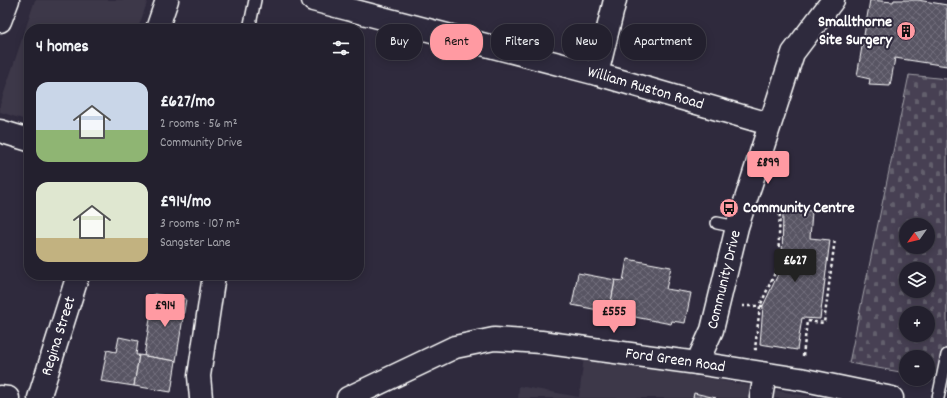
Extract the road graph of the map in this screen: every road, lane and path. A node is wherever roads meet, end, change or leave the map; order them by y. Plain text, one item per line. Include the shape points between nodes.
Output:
1 (8, 0) edge
2 (167, 0) edge
3 (256, 0) edge
4 (313, 0) edge
5 (615, 0) edge
6 (833, 0) edge
7 (358, 6) edge
8 (0, 21) edge
9 (159, 24) edge
10 (250, 24) edge
11 (596, 74) junction
12 (769, 124) junction
13 (0, 131) edge
14 (24, 138) edge
15 (780, 208) dead end
16 (835, 239) dead end
17 (76, 280) edge
18 (213, 280) edge
19 (762, 350) dead end
20 (796, 354) dead end
21 (803, 355) junction
22 (947, 355) edge
23 (697, 362) junction
24 (765, 374) junction
25 (800, 379) junction
26 (0, 397) edge
27 (8, 398) edge
28 (39, 398) edge
29 (201, 398) edge
30 (348, 398) edge
31 (761, 398) edge
32 (892, 398) edge
33 (938, 398) edge

1 - 8 street
2 - 9 street
3 - 10 lane
4 - 7 street, William Ruston Road
5 - 11 street
6 - 12 street, Community Drive via 793,53
7 - 11 street, William Ruston Road
11 - 12 street, William Ruston Road
12 - 23 street, Community Drive via 727,225 712,330
13 - 14 street
15 - 19 path via 778,266 760,306 755,349
16 - 21 path via 824,323 807,321
17 - 28 street, Regina Street
18 - 29 street via 199,376
20 - 21 path
21 - 25 path
22 - 33 lane
23 - 24 street, Ford Green Road
23 - 30 street, Ford Green Road via 540,342 494,339 455,347
24 - 25 street, Ford Green Road
24 - 31 street
25 - 32 street, Ford Green Road
26 - 27 street

